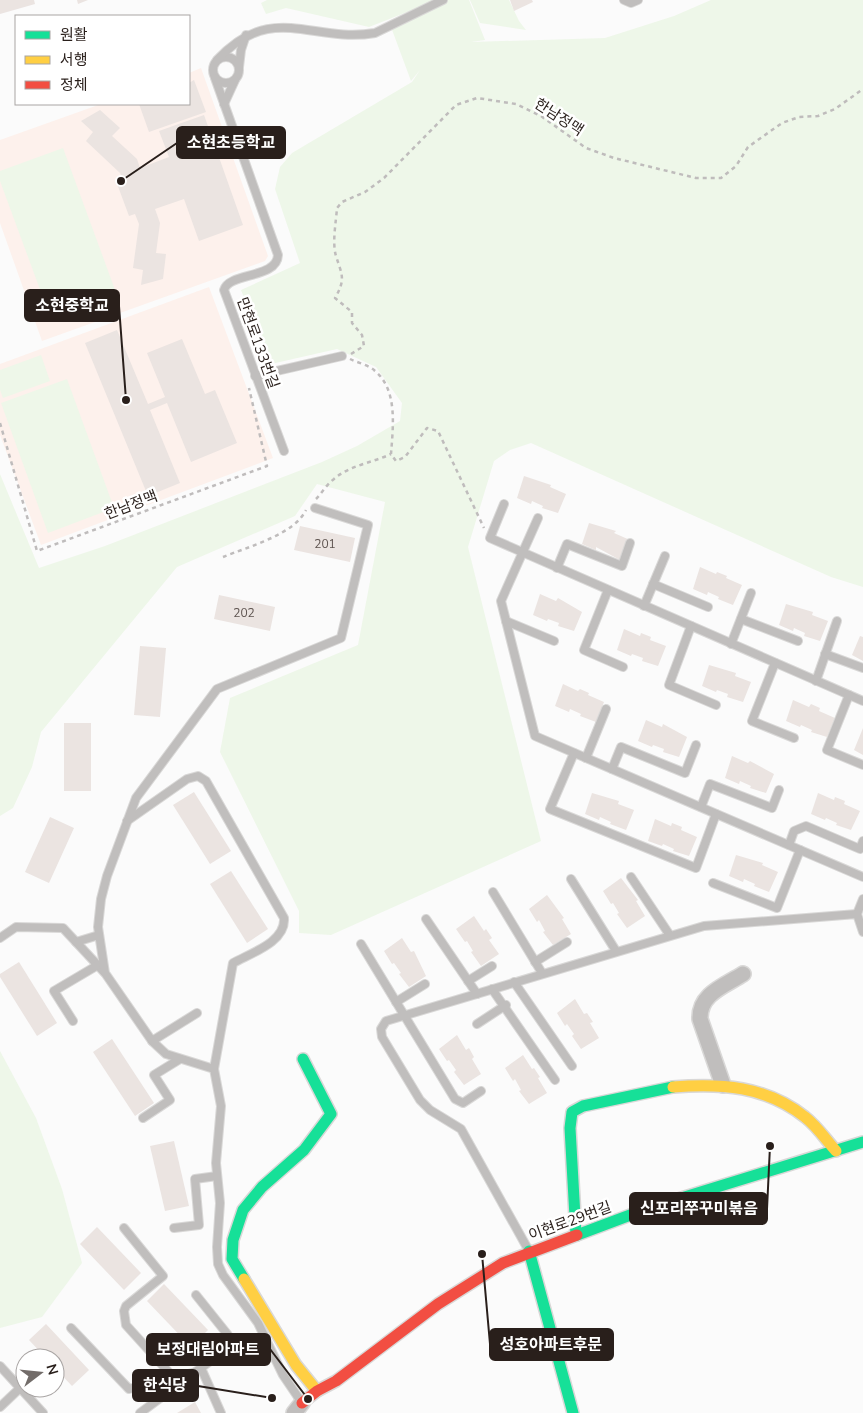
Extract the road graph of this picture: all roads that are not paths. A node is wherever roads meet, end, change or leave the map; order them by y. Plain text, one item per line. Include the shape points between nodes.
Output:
1 (443, 0) edge
2 (624, 0) edge
3 (638, 0) edge
4 (246, 35) junction
5 (218, 60) junction
6 (239, 68) junction
7 (215, 78) junction
8 (235, 80) junction
9 (224, 104) junction
10 (342, 356) road end
11 (254, 376) junction
12 (284, 451) dead end
13 (504, 504) dead end
14 (315, 508) dead end
15 (538, 518) dead end
16 (630, 543) dead end
17 (523, 552) junction
18 (665, 556) dead end
19 (557, 568) junction
20 (654, 584) junction
21 (608, 590) junction
22 (751, 593) dead end
23 (644, 606) junction
24 (708, 607) dead end
25 (741, 619) junction
26 (506, 621) junction
27 (837, 621) dead end
28 (691, 626) junction
29 (554, 641) dead end
30 (798, 641) dead end
31 (731, 644) junction
32 (825, 654) junction
33 (774, 663) junction
34 (623, 667) dead end
35 (863, 668) edge
36 (816, 681) junction
37 (849, 695) junction
38 (863, 701) edge
39 (716, 705) dead end
40 (606, 709) dead end
41 (794, 738) dead end
42 (696, 745) dead end
43 (574, 753) junction
44 (586, 758) junction
45 (863, 765) edge
46 (612, 769) junction
47 (779, 790) dead end
48 (701, 807) junction
49 (716, 814) junction
50 (127, 821) junction
51 (863, 841) edge
52 (789, 845) junction
53 (800, 850) junction
54 (631, 877) dead end
55 (863, 877) edge
56 (571, 879) dead end
57 (713, 883) dead end
58 (494, 892) dead end
59 (863, 899) edge
60 (857, 914) junction
61 (426, 919) dead end
62 (863, 932) edge
63 (669, 934) junction
64 (99, 935) junction
65 (0, 938) edge
66 (76, 942) junction
67 (567, 942) dead end
68 (361, 944) dead end
69 (616, 951) junction
70 (535, 962) junction
71 (98, 966) junction
72 (492, 966) dead end
73 (105, 973) junction
74 (542, 973) junction
75 (743, 974) dead end
76 (468, 981) junction
77 (514, 982) junction
78 (425, 984) dead end
79 (492, 989) junction
80 (477, 994) junction
81 (396, 1002) junction
82 (506, 1005) junction
83 (196, 1013) dead end
84 (403, 1015) junction
85 (73, 1022) dead end
86 (477, 1024) dead end
87 (152, 1041) junction
88 (180, 1059) junction
89 (302, 1059) dead end
90 (572, 1066) dead end
91 (214, 1069) junction
92 (555, 1080) dead end
93 (723, 1085) junction
94 (481, 1091) dead end
95 (143, 1118) dead end
96 (863, 1142) edge
97 (836, 1151) junction
98 (217, 1176) junction
99 (124, 1228) dead end
100 (174, 1228) dead end
101 (576, 1234) junction
102 (529, 1251) junction
103 (196, 1295) dead end
104 (71, 1328) dead end
105 (268, 1347) junction
106 (213, 1359) junction
107 (0, 1366) edge
108 (198, 1370) junction
109 (174, 1378) junction
110 (15, 1382) edge
111 (317, 1391) junction
112 (15, 1392) edge
113 (29, 1398) edge
114 (0, 1405) edge
115 (298, 1408) edge
116 (43, 1413) edge
117 (140, 1413) edge
118 (221, 1413) edge
119 (573, 1413) edge

1 - 4 lane via 375,33 353,34 280,23
2 - 3 lane via 631,3
4 - 5 lane via 227,48
4 - 6 lane
5 - 6 lane via 230,58
5 - 7 lane, 만현로133번길 via 213,68
6 - 8 lane
7 - 8 lane via 222,83
7 - 9 lane, 만현로133번길
8 - 9 lane
9 - 11 lane, 만현로133번길 via 278,255 277,262 269,268 228,284 224,290
10 - 11 lane
11 - 12 lane, 만현로133번길
13 - 17 lane via 490,538
14 - 50 lane via 368,525 341,638 217,689 136,798
15 - 17 lane
16 - 19 lane via 622,566 566,544
17 - 19 lane
17 - 26 lane via 501,601
18 - 20 lane
19 - 21 lane
20 - 23 lane
20 - 24 lane
21 - 23 lane
21 - 34 lane via 584,650
22 - 25 lane
23 - 28 lane
25 - 30 lane
25 - 31 lane
26 - 29 lane
26 - 43 lane via 535,736
27 - 32 lane
28 - 31 lane
28 - 39 lane via 669,685
31 - 33 lane
32 - 35 lane
32 - 36 lane
33 - 36 lane
33 - 41 lane via 752,721
36 - 37 lane
37 - 38 lane
37 - 45 lane via 827,750
40 - 44 lane
42 - 46 lane via 685,773 621,746
43 - 44 lane
43 - 49 lane via 550,809 696,868
44 - 46 lane
46 - 48 lane
47 - 48 lane via 772,808 710,784
48 - 49 lane
49 - 52 lane
50 - 64 lane via 101,899
50 - 91 lane via 187,779 198,776 206,781 284,918 285,928 278,937 233,963
51 - 52 lane via 860,849 806,826 794,831
52 - 53 lane
53 - 55 lane
53 - 57 lane via 777,908
54 - 63 lane
56 - 69 lane
58 - 70 lane
59 - 60 lane
60 - 62 lane
60 - 63 lane via 704,926
61 - 76 lane
63 - 69 lane
64 - 66 lane
64 - 73 lane
65 - 66 lane via 16,927 62,928
66 - 71 lane
67 - 70 lane
68 - 81 lane
69 - 74 lane
70 - 74 lane
71 - 73 lane
71 - 85 lane via 54,991
72 - 76 lane
73 - 87 lane
74 - 77 lane
75 - 93 street via 705,998 700,1008 700,1019
76 - 80 lane
77 - 79 lane
77 - 90 lane
78 - 81 lane
79 - 80 lane
79 - 82 lane
80 - 84 lane
81 - 84 lane
82 - 86 lane
82 - 92 lane
83 - 87 lane
84 - 94 lane via 455,1099 463,1103
84 - 102 lane via 386,1021 381,1029 382,1037 420,1100 461,1130
87 - 88 lane via 166,1054
88 - 91 lane
88 - 95 lane via 154,1075 170,1100
89 - 111 street via 331,1114 301,1153 253,1195 240,1215 231,1242 232,1260 296,1365
91 - 98 lane via 221,1106
93 - 97 street via 761,1093 786,1104 805,1117
93 - 101 street via 695,1085 619,1097 572,1112 570,1128
96 - 97 street, 이현로29번길
97 - 101 street, 이현로29번길 via 649,1208
98 - 100 lane via 195,1179 199,1225
98 - 105 lane via 220,1203 218,1264 258,1322
99 - 109 lane via 163,1276 126,1306 126,1325
101 - 102 street, 이현로29번길
102 - 111 street, 이현로29번길 via 503,1263 438,1304 336,1381
102 - 119 street
103 - 106 lane via 228,1335 209,1350
104 - 109 lane via 129,1388
105 - 106 lane
105 - 115 lane
106 - 108 lane
107 - 110 lane
108 - 109 lane
108 - 117 lane
108 - 118 lane
111 - 115 street, 이현로29번길
112 - 114 lane
113 - 116 lane

